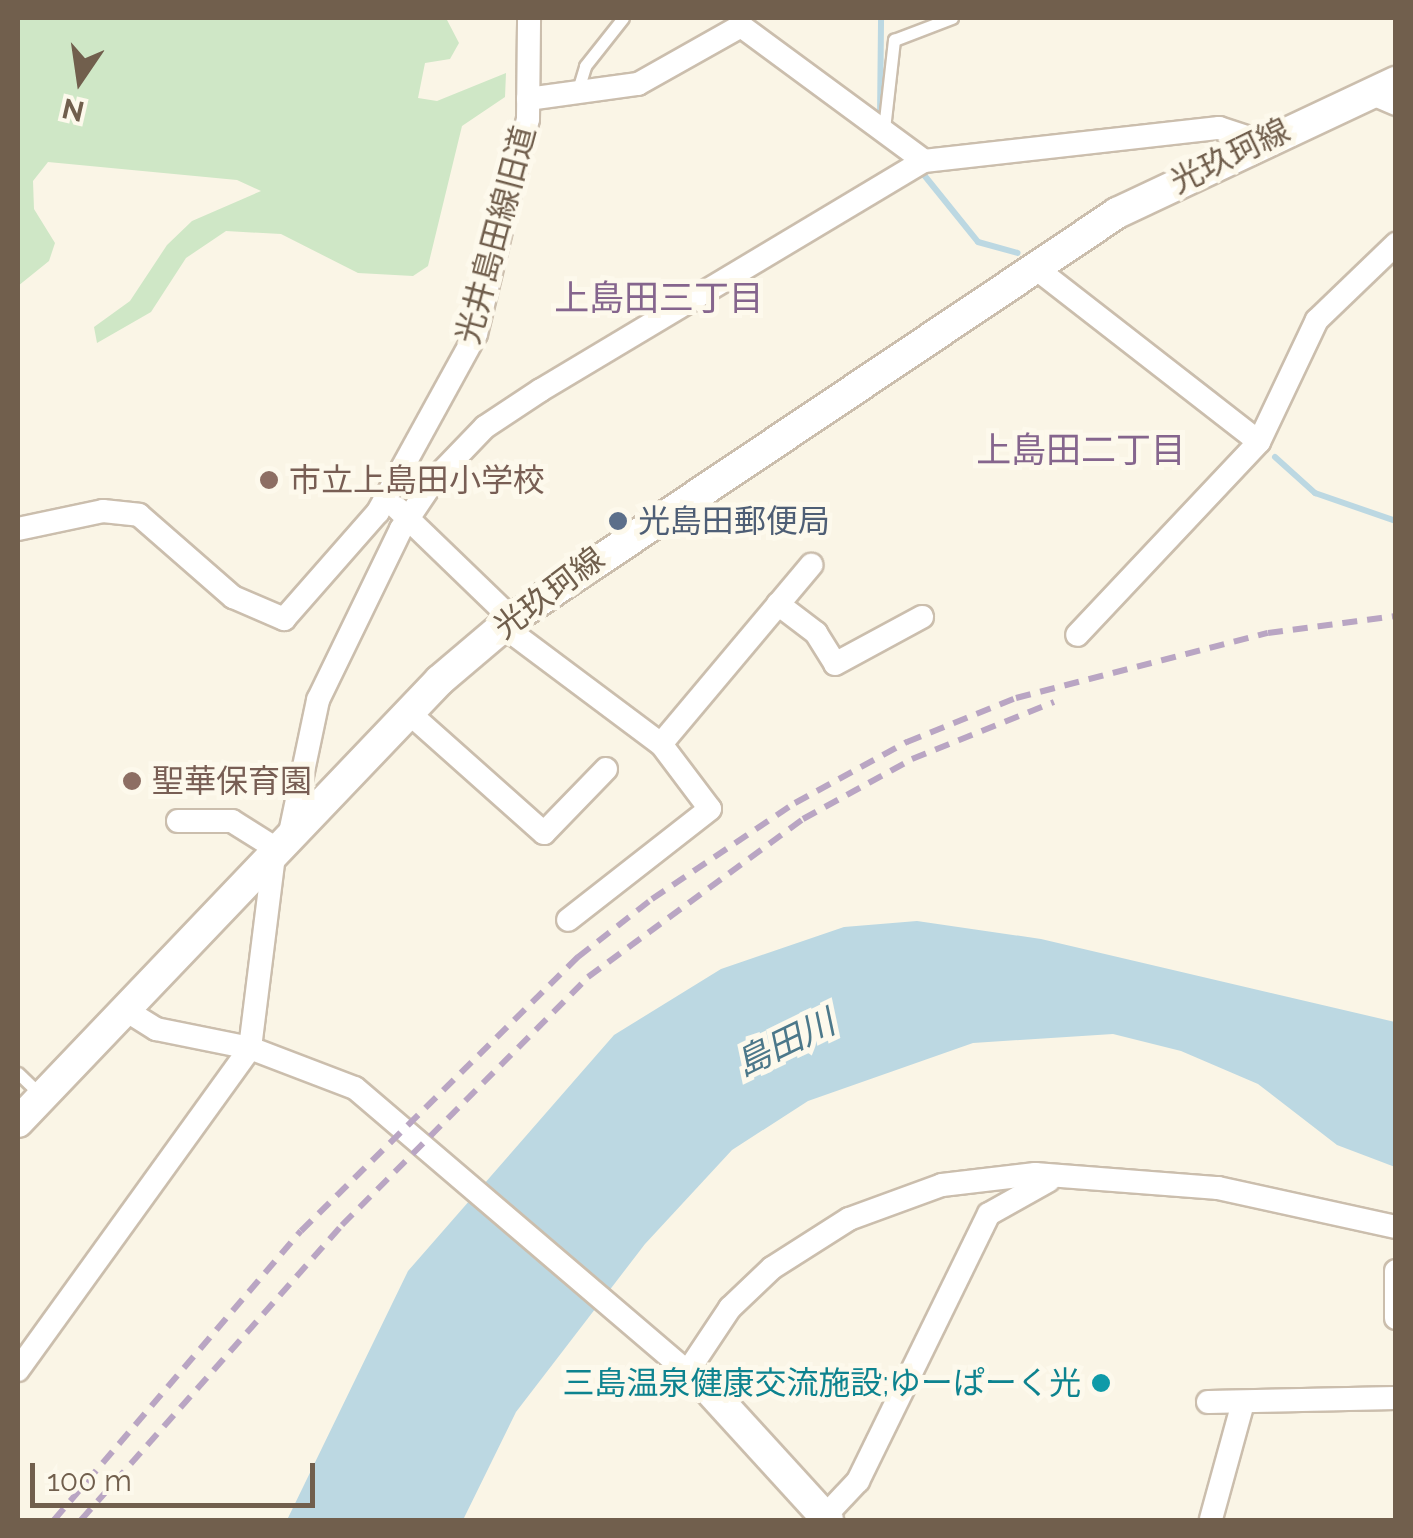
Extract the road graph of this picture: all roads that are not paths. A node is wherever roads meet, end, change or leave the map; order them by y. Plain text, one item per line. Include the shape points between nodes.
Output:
1 (529, 18) edge
2 (623, 18) edge
3 (952, 18) edge
4 (578, 93) junction
5 (1386, 93) edge
6 (528, 99) junction
7 (884, 129) junction
8 (1257, 140) junction
9 (920, 166) junction
10 (1396, 244) edge
11 (1032, 266) junction
12 (1259, 442) junction
13 (386, 500) junction
14 (408, 516) junction
15 (18, 529) edge
16 (811, 565) dead end
17 (778, 604) junction
18 (922, 617) dead end
19 (508, 622) junction
20 (1077, 635) dead end
21 (408, 712) junction
22 (661, 744) junction
23 (606, 769) dead end
24 (178, 820) dead end
25 (282, 841) junction
26 (568, 920) dead end
27 (124, 1009) junction
28 (250, 1048) junction
29 (18, 1073) edge
30 (42, 1096) junction
31 (18, 1122) edge
32 (1048, 1180) junction
33 (1396, 1228) edge
34 (1396, 1271) edge
35 (1396, 1318) edge
36 (681, 1365) junction
37 (18, 1370) edge
38 (712, 1393) joint
39 (1396, 1398) edge
40 (1208, 1402) dead end
41 (1243, 1402) junction
42 (827, 1518) edge
43 (1212, 1519) edge

1 - 6 street, 光井島田線旧道
2 - 4 lane via 585,66
3 - 7 lane via 894,40
4 - 6 street
4 - 7 street via 662,75 741,26
5 - 8 main road, 光玖珂線
6 - 13 street, 光井島田線旧道 via 476,334
7 - 9 street
8 - 9 street via 1219,128
8 - 11 main road, 光玖珂線
9 - 14 street via 485,427
10 - 12 street via 1316,320
11 - 12 street
11 - 19 main road, 光玖珂線
12 - 20 street
13 - 14 street
13 - 15 street, 光井島田線旧道 via 274,620 232,597 139,515 104,511
14 - 19 street
14 - 25 street via 318,700
16 - 17 street
17 - 18 street via 816,633 835,664
17 - 22 street
19 - 21 main road, 光玖珂線
19 - 22 street
21 - 23 street via 544,833
21 - 25 main road, 光玖珂線
22 - 26 street via 710,809
24 - 25 street via 232,821
25 - 27 main road, 光玖珂線
25 - 28 street
27 - 28 street via 156,1029
27 - 30 main road, 光玖珂線
28 - 36 street via 355,1088
28 - 37 street
29 - 30 lane
30 - 31 main road, 光玖珂線
32 - 33 street via 1218,1188
32 - 36 street via 998,1176 942,1186 849,1219 730,1308
32 - 42 street via 989,1214 858,1481
34 - 35 street
36 - 38 street
38 - 42 main road
39 - 41 street
40 - 41 street
41 - 43 street

